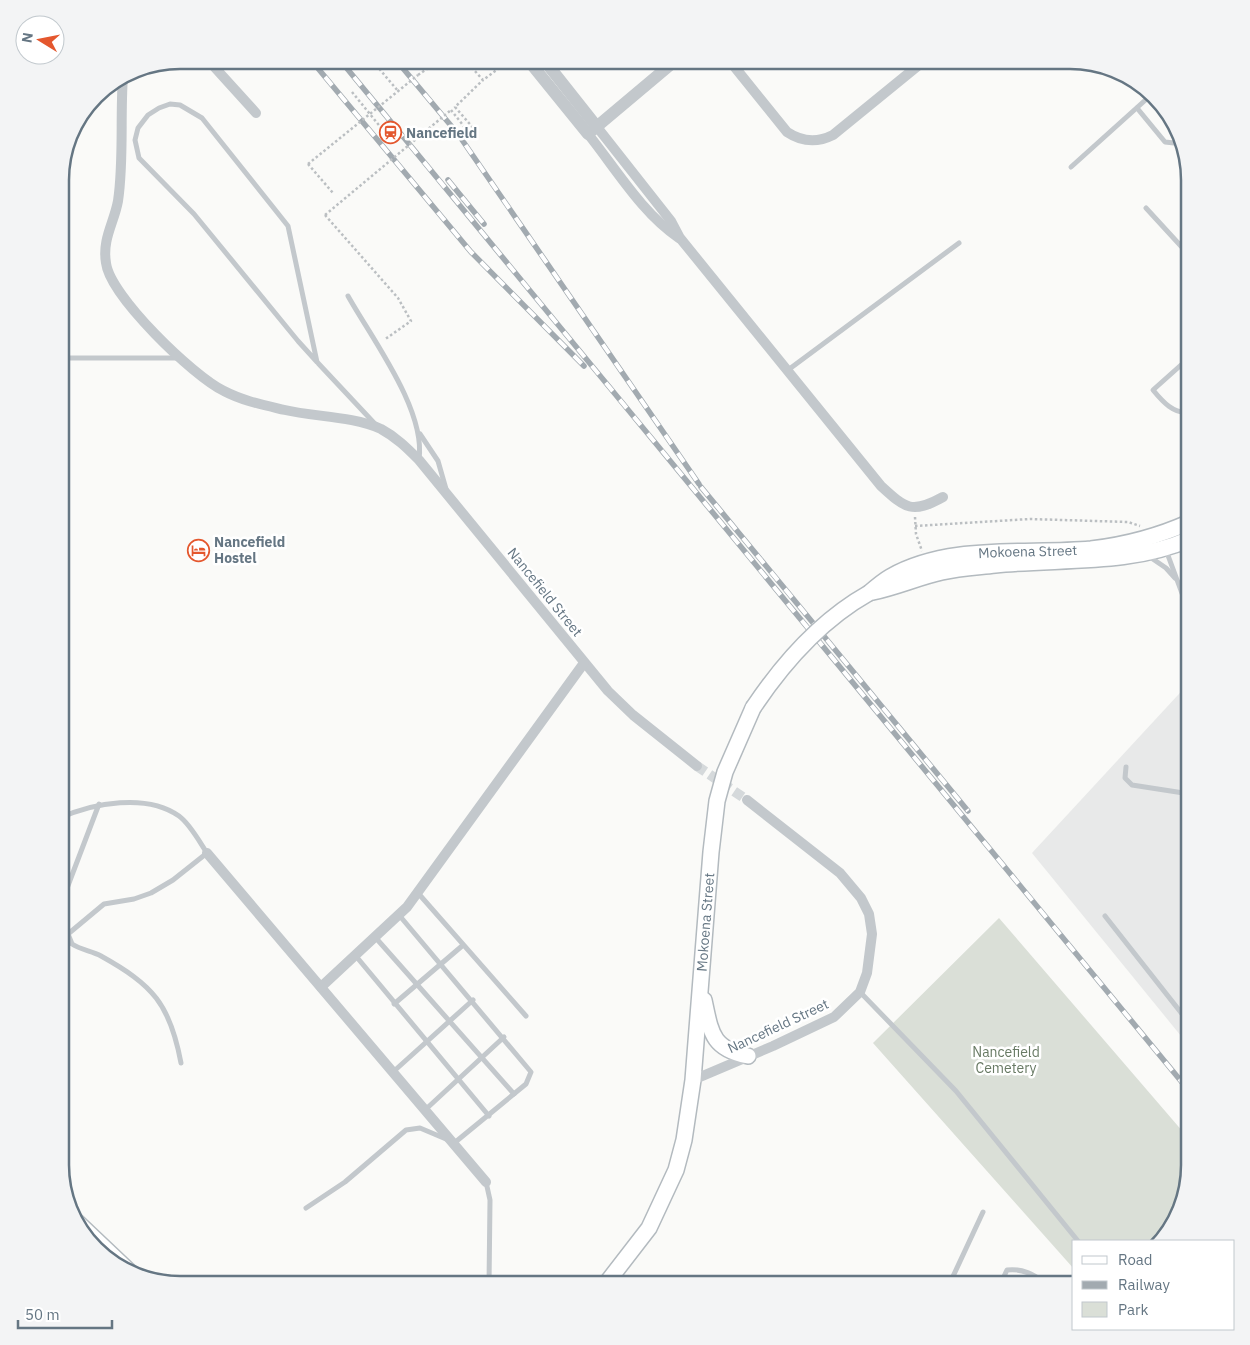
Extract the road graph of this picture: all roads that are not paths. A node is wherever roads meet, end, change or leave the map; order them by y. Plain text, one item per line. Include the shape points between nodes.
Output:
1 (216, 69) edge
2 (536, 69) edge
3 (550, 69) edge
4 (665, 69) edge
5 (737, 69) edge
6 (914, 69) edge
7 (123, 85) edge
8 (1147, 99) edge
9 (1137, 108) junction
10 (256, 113) dead end
11 (592, 130) junction
12 (1175, 143) edge
13 (1071, 167) dead end
14 (1146, 208) dead end
15 (959, 243) dead end
16 (1181, 246) edge
17 (348, 296) dead end
18 (69, 358) edge
19 (180, 358) junction
20 (317, 362) junction
21 (1181, 365) edge
22 (788, 370) junction
23 (1181, 411) edge
24 (379, 429) junction
25 (420, 434) junction
26 (419, 460) junction
27 (448, 496) junction
28 (943, 497) dead end
29 (1181, 529) edge
30 (1169, 539) edge
31 (1145, 554) junction
32 (1181, 557) edge
33 (893, 582) junction
34 (1181, 587) joint
35 (584, 663) junction
36 (698, 766) tunnel mouth
37 (1126, 767) dead end
38 (1181, 793) edge
39 (747, 800) tunnel mouth
40 (99, 804) junction
41 (69, 814) edge
42 (207, 853) junction
43 (69, 881) edge
44 (418, 893) junction
45 (398, 915) junction
46 (1104, 916) dead end
47 (69, 933) edge
48 (69, 936) edge
49 (375, 936) junction
50 (462, 946) junction
51 (355, 955) junction
52 (442, 964) junction
53 (417, 983) junction
54 (701, 984) junction
55 (321, 987) junction
56 (860, 992) junction
57 (473, 1000) junction
58 (394, 1004) junction
59 (1181, 1013) edge
60 (526, 1016) dead end
61 (450, 1020) junction
62 (504, 1037) junction
63 (425, 1042) junction
64 (748, 1056) junction
65 (481, 1058) junction
66 (181, 1063) dead end
67 (392, 1072) junction
68 (457, 1080) junction
69 (693, 1080) junction
70 (514, 1094) junction
71 (425, 1110) junction
72 (488, 1116) junction
73 (454, 1144) junction
74 (486, 1182) joint
75 (306, 1208) dead end
76 (983, 1212) dead end
77 (1077, 1240) edge
78 (489, 1276) edge
79 (613, 1276) edge
80 (953, 1276) edge
81 (1004, 1276) edge
82 (1035, 1276) edge

1 - 10 street
2 - 11 street
3 - 11 street
4 - 11 street
5 - 6 street via 787,132 809,141 833,135
7 - 19 street via 118,200 107,234 106,265 125,300
8 - 9 lane
9 - 12 lane via 1165,142
9 - 13 lane
11 - 22 street via 650,213 664,228 680,238
14 - 16 lane
15 - 22 lane
17 - 25 lane via 396,377
18 - 19 lane
19 - 24 street via 199,376 254,403
20 - 20 lane via 194,214 139,158 138,128 148,115 170,104 180,105 202,118 288,226
20 - 24 lane
21 - 23 lane via 1153,390 1163,402
22 - 28 street via 881,486 896,500 903,505 920,508
24 - 26 street, Nancefield Street via 393,436
25 - 26 lane
25 - 27 lane via 438,461
26 - 27 street, Nancefield Street
27 - 35 street, Nancefield Street
29 - 30 main road, Mokoena Street
30 - 31 main road, Mokoena Street
30 - 32 lane
30 - 33 main road, Mokoena Street via 1091,549 969,555 937,560
30 - 34 lane
31 - 33 main road, Mokoena Street via 1110,560 1044,561 964,568
31 - 34 lane via 1166,568
33 - 54 main road, Mokoena Street, bridge via 869,592 841,610 796,652 753,708 725,772 717,801
35 - 36 street, Nancefield Street via 634,715
35 - 44 street
37 - 38 lane via 1125,778 1132,785
39 - 56 street, Nancefield Street via 840,873 862,898 872,934 867,973
40 - 41 lane
40 - 42 lane via 124,802 165,810 184,821
40 - 43 lane
42 - 47 lane via 151,893 104,904
42 - 55 street
44 - 45 street
44 - 50 lane
45 - 49 street
45 - 52 lane
46 - 59 lane
48 - 66 lane via 72,944 123,969 157,996 170,1021
49 - 51 street
49 - 53 lane
50 - 52 lane
50 - 60 lane
51 - 55 street
51 - 58 lane
52 - 53 lane
52 - 57 lane
53 - 58 lane
53 - 61 lane
54 - 64 main road via 717,1040 724,1049
54 - 69 main road, Mokoena Street
55 - 67 street
56 - 64 street, Nancefield Street via 834,1017
56 - 77 lane via 956,1091
57 - 61 lane
57 - 62 lane
58 - 63 lane
61 - 63 lane
61 - 65 lane
62 - 65 lane
62 - 70 lane via 531,1072 526,1084
63 - 67 lane
63 - 68 lane
64 - 69 street, Nancefield Street
65 - 68 lane
65 - 70 lane
67 - 71 street
68 - 71 lane
68 - 72 lane
69 - 79 main road, Mokoena Street via 684,1140 662,1205
70 - 72 lane
71 - 73 street
72 - 73 lane
73 - 74 street
73 - 75 lane via 427,1130 406,1130 345,1182
74 - 78 lane via 490,1200
76 - 80 lane
81 - 82 lane via 1007,1270 1019,1269

